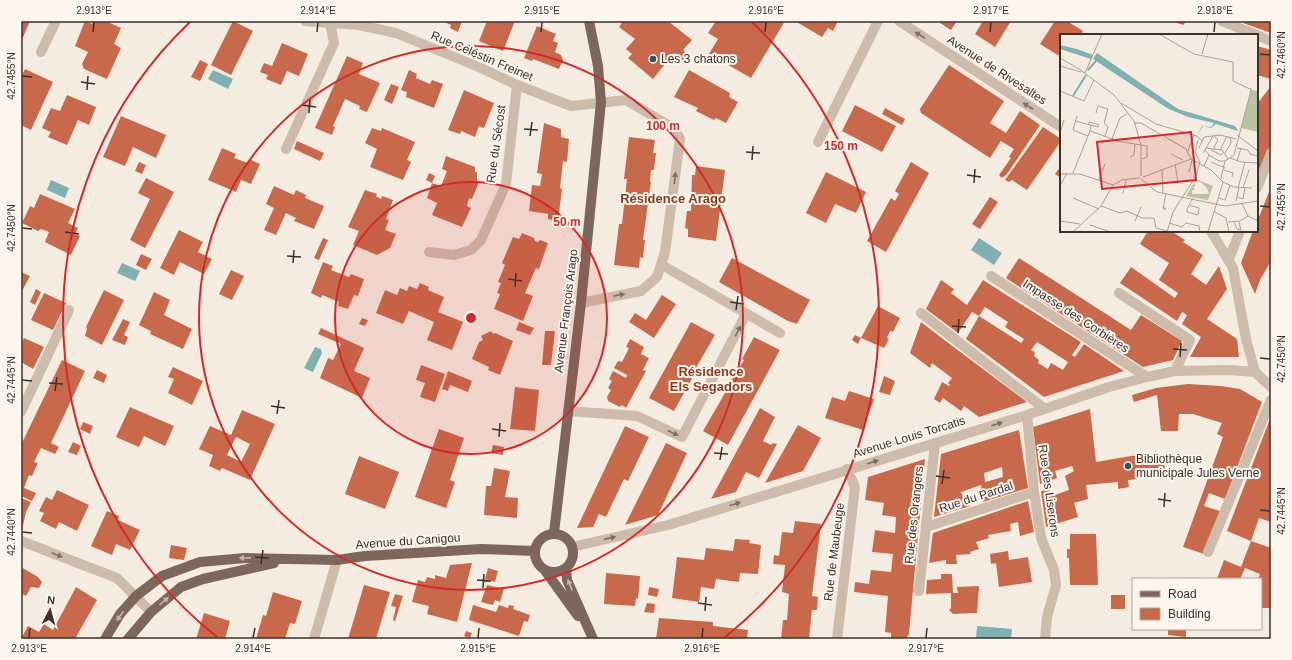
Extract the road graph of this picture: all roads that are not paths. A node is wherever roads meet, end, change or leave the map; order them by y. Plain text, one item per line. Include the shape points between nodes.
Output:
1 (56, 21) edge
2 (305, 21) edge
3 (590, 21) edge
4 (878, 21) edge
5 (899, 21) edge
6 (1222, 21) edge
7 (330, 23) junction
8 (1254, 34) edge
9 (1258, 36) edge
10 (1271, 41) edge
11 (41, 52) dead end
12 (517, 85) junction
13 (601, 102) junction
14 (1060, 126) edge
15 (818, 142) dead end
16 (286, 149) dead end
17 (1271, 153) edge
18 (1258, 186) edge
19 (1212, 232) edge
20 (1240, 232) edge
21 (428, 252) dead end
22 (1231, 263) junction
23 (662, 265) junction
24 (991, 276) dead end
25 (1120, 293) dead end
26 (581, 303) junction
27 (68, 310) dead end
28 (922, 313) dead end
29 (746, 314) junction
30 (780, 334) dead end
31 (1175, 371) junction
32 (1255, 372) junction
33 (1147, 377) junction
34 (1271, 387) edge
35 (1271, 400) edge
36 (1045, 409) junction
37 (568, 411) junction
38 (21, 412) edge
39 (1027, 415) junction
40 (935, 443) junction
41 (847, 469) junction
42 (1034, 492) junction
43 (926, 527) junction
44 (554, 533) junction
45 (21, 541) edge
46 (572, 547) junction
47 (535, 551) junction
48 (1208, 552) dead end
49 (284, 560) junction
50 (337, 560) junction
51 (566, 568) junction
52 (544, 569) junction
53 (918, 591) dead end
54 (136, 596) junction
55 (151, 612) junction
56 (587, 628) junction
57 (105, 639) edge
58 (128, 639) edge
59 (314, 639) edge
60 (593, 639) edge
61 (837, 639) edge
62 (1045, 639) edge

1 - 11 street
2 - 7 street, Rue Celéstin Freinet
3 - 13 main road, Avenue François Arago
4 - 15 street
14 -> 5 street, Avenue de Rivesaltes
6 - 8 street
7 - 12 street, Rue Celéstin Freinet via 359,25 396,33
7 - 16 street via 334,43
9 - 10 street
12 - 13 street, Rue Celéstin Freinet via 571,106
12 - 21 street, Rue du Sécost via 506,184 481,240 471,250 454,255
23 -> 13 street, Rue Celéstin Freinet via 666,252 680,139 675,129 626,100
13 - 26 main road, Avenue François Arago
17 - 18 street
19 - 22 street
20 - 22 street
22 - 32 street
26 -> 23 street, Rue Celéstin Freinet via 641,291 657,277
23 - 29 street
24 - 33 street, Impasse des Corbières
25 - 31 street via 1190,340
26 - 37 main road, Avenue François Arago
27 - 38 street
28 - 36 street
29 - 30 street
37 -> 29 street via 637,416 682,437
31 - 32 street, Avenue Louis Torcatis
31 - 33 street, Avenue Louis Torcatis
32 - 34 street
33 - 36 street, Avenue Louis Torcatis
35 - 48 street
36 - 39 street, Avenue Louis Torcatis
37 - 44 main road, Avenue François Arago
40 -> 39 street, Avenue Louis Torcatis
39 - 42 street, Rue des Liserons
41 -> 40 street, Avenue Louis Torcatis
40 - 43 street, Rue des Orangers
46 -> 41 street, Avenue Louis Torcatis via 668,525
41 - 61 street, Rue de Maubeuge via 855,487
42 - 43 street, Rue du Pardal
42 - 62 street, Rue des Liserons via 1041,538 1054,570 1056,585 1047,617
43 - 53 street, Rue des Orangers
44 - 46 main road via 564,536
44 - 47 main road via 538,542
45 -> 54 street via 116,578
46 - 51 main road via 571,561
47 - 50 main road, Avenue du Canigou via 481,549
47 - 52 main road via 536,558
49 - 50 main road, Avenue du Canigou
49 -> 54 main road, Avenue du Canigou via 245,558 200,562 162,576
55 -> 49 main road, Avenue du Canigou via 181,587 203,579
50 - 59 street
51 - 52 main road via 559,571
56 -> 51 main road via 567,580
52 - 56 main road
54 - 55 street
54 -> 57 main road, Avenue du Canigou via 120,614
55 - 58 main road, Avenue du Canigou
56 - 60 main road

